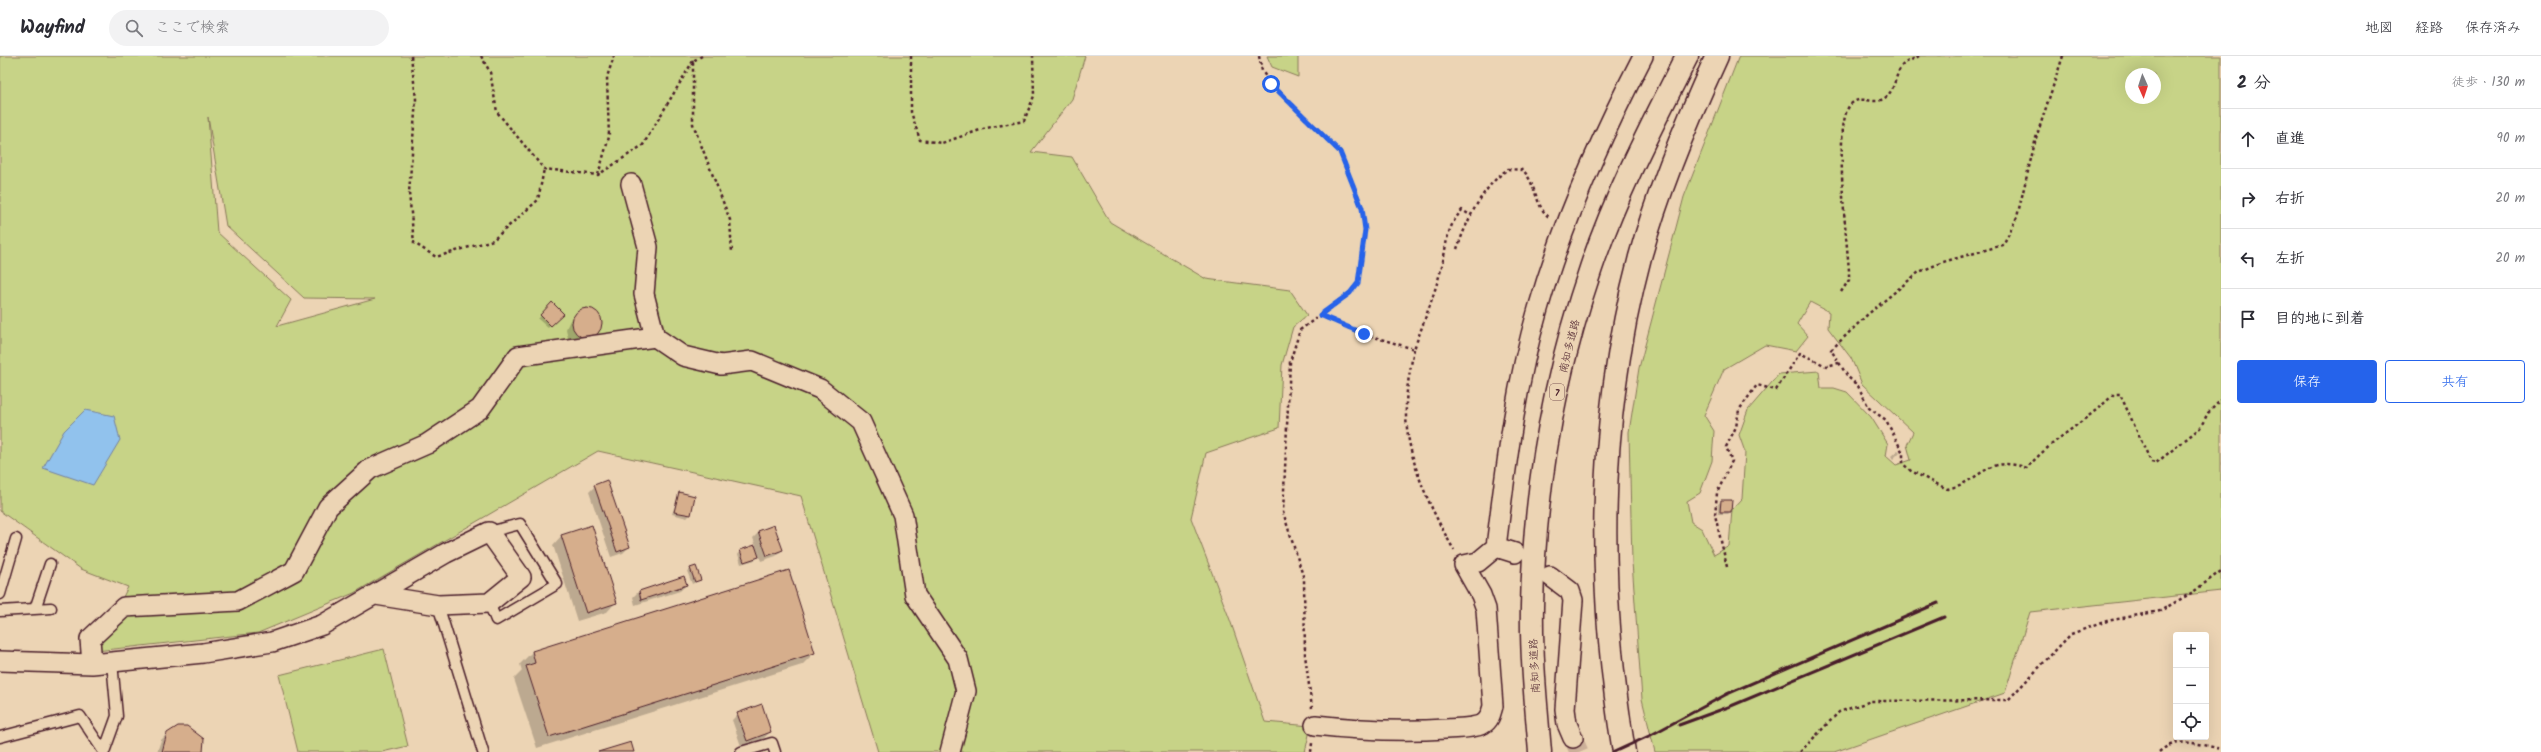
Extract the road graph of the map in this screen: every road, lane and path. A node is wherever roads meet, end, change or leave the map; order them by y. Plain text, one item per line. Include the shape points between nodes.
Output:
1 (411, 56) edge
2 (481, 56) edge
3 (614, 56) edge
4 (702, 56) edge
5 (911, 56) edge
6 (1033, 56) edge
7 (1258, 56) edge
8 (1643, 56) edge
9 (1687, 56) edge
10 (1717, 56) edge
11 (1919, 56) edge
12 (2063, 56) edge
13 (693, 61) junction
14 (544, 169) junction
15 (598, 175) junction
16 (631, 184) dead end
17 (1470, 215) junction
18 (1568, 222) junction
19 (1458, 249) dead end
20 (732, 253) dead end
21 (1841, 292) dead end
22 (1320, 315) junction
23 (655, 337) junction
24 (1414, 349) junction
25 (1839, 363) junction
26 (2221, 400) edge
27 (489, 532) junction
28 (16, 539) dead end
29 (1496, 547) junction
30 (1515, 553) dead end
31 (50, 564) dead end
32 (1464, 565) junction
33 (1727, 567) dead end
34 (2221, 571) edge
35 (1550, 576) dead end
36 (0, 594) edge
37 (376, 595) junction
38 (490, 603) junction
39 (438, 605) junction
40 (51, 608) dead end
41 (36, 609) junction
42 (0, 611) edge
43 (0, 661) edge
44 (112, 662) junction
45 (92, 664) junction
46 (1315, 725) junction
47 (0, 737) edge
48 (1572, 738) tunnel mouth
49 (2221, 749) edge
50 (483, 752) edge
51 (741, 752) edge
52 (775, 752) edge
53 (950, 752) edge
54 (1311, 752) edge
55 (1540, 752) edge
56 (1624, 752) edge
57 (1800, 752) edge
58 (2159, 752) edge

1 - 14 path via 416,100 409,193 414,243 436,257 493,240 538,200
2 - 14 path via 490,72 497,112
3 - 15 path via 607,77 609,137
4 - 13 path
5 - 6 path via 911,112 920,140 942,143 986,128 1024,121 1034,96
7 - 22 path via 1262,71 1271,84 1340,152 1362,208 1365,230 1358,283 1350,293
8 - 18 street via 1589,170
9 - 55 highway, 南知多道路 / 7 via 1614,206 1591,267 1560,381 1542,477 1534,544 1532,661
10 - 56 highway via 1682,139 1640,257 1615,380 1607,449 1605,579 1611,654
11 - 21 path via 1904,63 1893,89 1887,96 1880,101 1854,101 1844,117 1843,181 1850,271 1849,280
12 - 25 path via 2036,138 2017,217 2003,245 1943,262 1919,272 1831,350
13 - 15 path via 643,145
13 - 20 path via 693,124 730,220
14 - 15 path
16 - 23 street via 648,247 644,294
17 - 18 path via 1498,176 1508,168 1514,168 1523,170 1530,178 1540,206 1547,216
17 - 19 path
17 - 24 path via 1462,210 1451,223 1446,236 1441,271
18 - 29 street via 1538,309 1523,369 1508,451
22 - 24 path via 1364,334
22 - 46 path via 1300,330 1290,362 1283,512 1304,579 1305,655
23 - 45 street via 518,356 480,409 426,444 370,469 328,507 294,571 238,601 124,606 90,639
23 - 53 street via 683,356 721,364 752,361 820,389 861,422 903,516 915,595 958,658 966,691
24 - 32 path via 1406,396 1408,436 1428,499 1444,533
25 - 26 path via 1858,386 1869,408 1886,420 1903,453 1903,464 1911,471 1947,489 1997,464 2011,462 2027,468 2039,455 2099,410 2114,394 2120,394 2151,462 2156,464 2200,428 2208,413
25 - 33 path via 1826,366 1800,354 1776,390 1757,385 1739,410 1736,427 1726,447 1732,461 1716,493 1715,514
27 - 37 street via 446,552
27 - 38 street via 521,576
27 - 38 lane via 520,524 557,584 496,620
28 - 36 lane
29 - 30 street
29 - 32 street via 1478,562
31 - 41 lane
32 - 46 street via 1486,609 1493,706 1490,716 1483,723 1470,727 1412,732 1371,732
34 - 57 path via 2160,611 2107,621 2071,634 2008,700 1871,701 1840,712
35 - 48 street via 1570,591 1573,600 1565,709
37 - 39 street
37 - 44 street via 322,625 272,642 204,654
38 - 39 street
39 - 50 lane
40 - 41 lane
41 - 42 lane
43 - 45 street
44 - 45 street
44 - 47 lane via 117,716 104,752 80,716
46 - 54 path
49 - 58 path via 2182,742 2170,744
51 - 52 lane via 772,743

